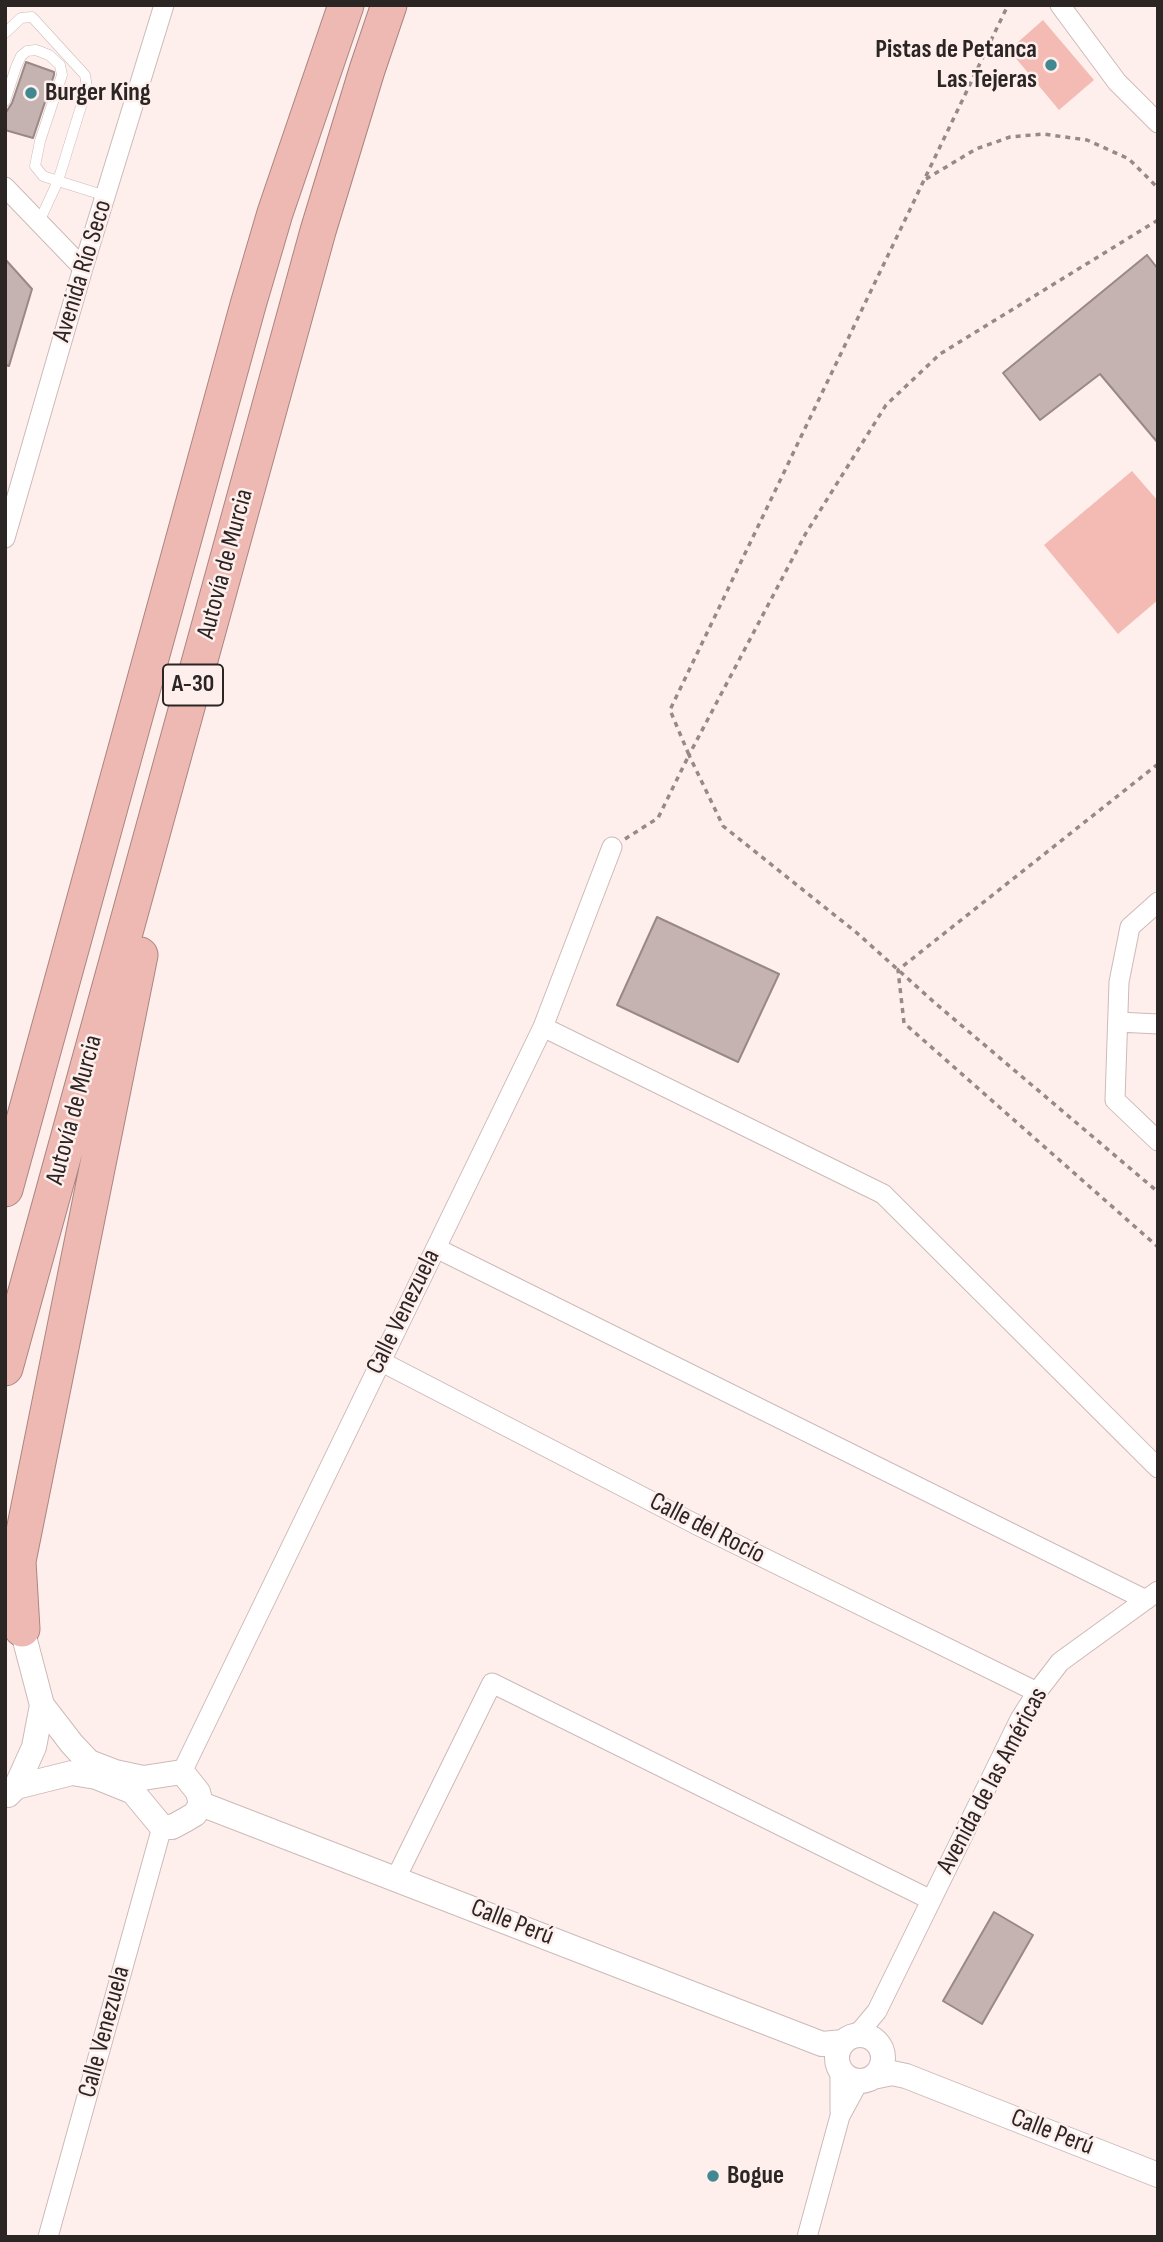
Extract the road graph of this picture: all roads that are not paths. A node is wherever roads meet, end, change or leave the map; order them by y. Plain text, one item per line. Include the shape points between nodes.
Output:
1 (164, 5) edge
2 (346, 5) edge
3 (389, 5) edge
4 (1060, 5) edge
5 (5, 33) edge
6 (5, 101) edge
7 (1158, 123) edge
8 (58, 181) junction
9 (5, 187) edge
10 (106, 196) junction
11 (39, 223) junction
12 (83, 268) junction
13 (5, 538) edge
14 (197, 669) junction
15 (117, 780) junction
16 (612, 847) road end
17 (1158, 902) edge
18 (1118, 1022) junction
19 (1158, 1024) edge
20 (543, 1027) junction
21 (5, 1108) edge
22 (1158, 1141) edge
23 (5, 1189) edge
24 (436, 1248) junction
25 (380, 1360) junction
26 (5, 1368) edge
27 (1158, 1468) edge
28 (1152, 1596) edge
29 (14, 1619) edge
30 (1037, 1692) junction
31 (42, 1705) junction
32 (182, 1772) junction
33 (10, 1793) edge
34 (201, 1804) junction
35 (162, 1827) junction
36 (396, 1878) junction
37 (929, 1899) junction
38 (854, 2056) junction
39 (1158, 2175) edge
40 (48, 2237) edge
41 (807, 2237) edge

1 - 10 street, Avenida Río Seco
2 - 15 highway, Autovía de Murcia / A-30 via 275,213
3 - 14 highway, Autovía de Murcia / A-30 via 321,218
4 - 7 street via 1117,82
5 - 8 lane via 21,18 32,17 85,75 87,87
6 - 8 lane via 16,67 27,51 49,55 60,65 62,75 35,166 43,176
8 - 10 lane
8 - 11 lane
9 - 11 street
10 - 12 street, Avenida Río Seco
11 - 12 street
12 - 13 street, Avenida Río Seco
14 - 26 highway, Autovía de Murcia / A-30
14 - 29 highway via 18,1561
15 - 21 highway
15 - 23 highway, Autovía de Murcia / A-30
16 - 20 street, Calle Venezuela
17 - 18 street via 1129,927 1119,982
18 - 19 street
18 - 22 street via 1115,1100
20 - 24 street, Calle Venezuela
20 - 27 street via 883,1194
24 - 25 street, Calle Venezuela
24 - 28 street
25 - 30 street, Calle del Rocío via 699,1526
25 - 32 street, Calle Venezuela
28 - 30 street, Avenida de las Américas via 1060,1662
29 - 31 street
30 - 37 street, Avenida de las Américas
31 - 32 street via 89,1762 144,1778
31 - 33 street via 34,1747
32 - 34 street via 198,1792
33 - 35 street via 72,1773 96,1777 133,1792
34 - 35 street via 185,1820
34 - 36 street, Calle Perú
35 - 40 street, Calle Venezuela
36 - 37 street via 492,1683
36 - 38 street, Calle Perú
37 - 38 street, Avenida de las Américas
38 - 39 street, Calle Perú
38 - 41 street

